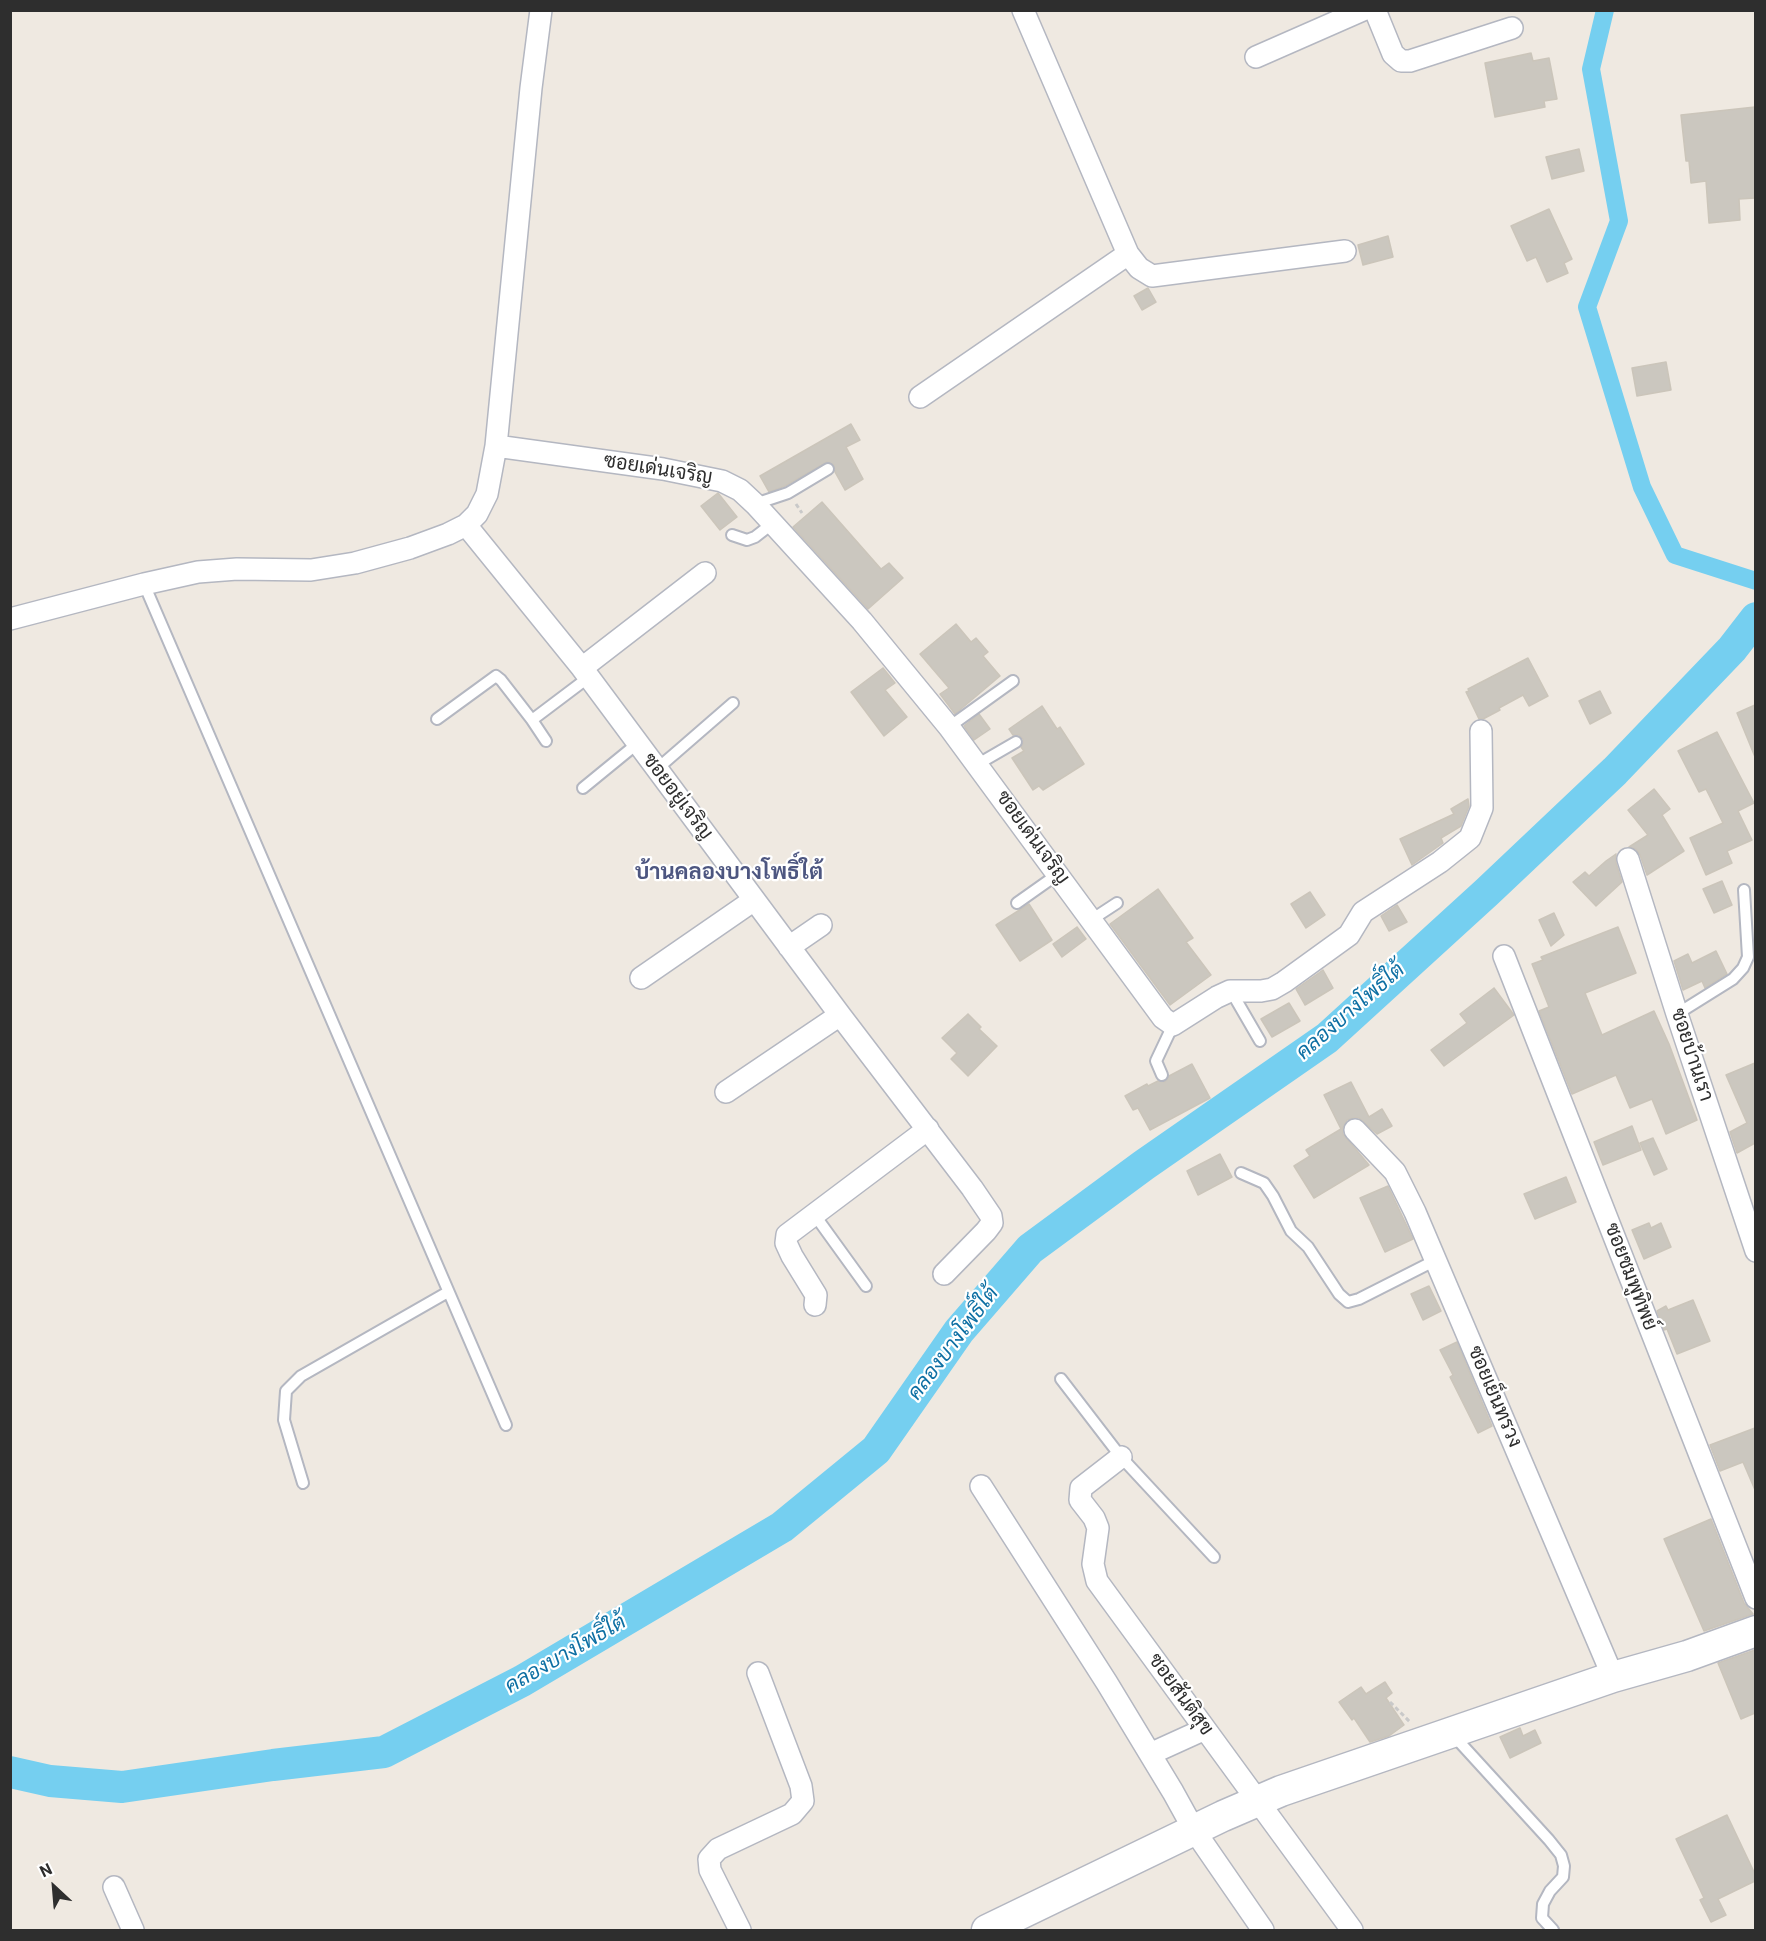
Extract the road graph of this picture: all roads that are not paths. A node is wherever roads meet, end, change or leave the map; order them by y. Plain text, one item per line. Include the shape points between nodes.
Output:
1 (541, 10) edge
2 (1023, 10) edge
3 (1363, 10) edge
4 (1375, 10) edge
5 (1512, 28) dead end
6 (1256, 57) dead end
7 (1345, 251) dead end
8 (1128, 254) junction
9 (920, 397) dead end
10 (496, 446) junction
11 (828, 469) dead end
12 (755, 504) junction
13 (773, 523) junction
14 (466, 525) junction
15 (732, 535) dead end
16 (705, 573) dead end
17 (144, 584) junction
18 (10, 619) edge
19 (585, 673) junction
20 (1013, 681) dead end
21 (733, 704) dead end
22 (437, 719) dead end
23 (532, 720) junction
24 (949, 726) junction
25 (1481, 731) dead end
26 (546, 741) dead end
27 (1016, 742) dead end
28 (638, 743) junction
29 (978, 764) junction
30 (657, 769) junction
31 (583, 788) dead end
32 (1628, 859) dead end
33 (1058, 874) junction
34 (1744, 891) dead end
35 (754, 900) junction
36 (1017, 903) dead end
37 (1118, 903) dead end
38 (1091, 920) junction
39 (821, 925) dead end
40 (789, 947) junction
41 (1503, 956) dead end
42 (641, 978) dead end
43 (1230, 991) junction
44 (1677, 1014) junction
45 (840, 1015) junction
46 (1173, 1025) junction
47 (1260, 1041) dead end
48 (1162, 1075) dead end
49 (726, 1092) dead end
50 (928, 1129) junction
51 (1355, 1130) dead end
52 (1241, 1173) dead end
53 (814, 1214) junction
54 (1755, 1251) edge
55 (1436, 1260) junction
56 (944, 1274) dead end
57 (866, 1286) dead end
58 (448, 1292) junction
59 (815, 1305) dead end
60 (1061, 1380) dead end
61 (506, 1425) dead end
62 (1121, 1457) junction
63 (303, 1483) dead end
64 (981, 1486) dead end
65 (1214, 1557) dead end
66 (1755, 1598) edge
67 (1755, 1631) edge
68 (758, 1673) dead end
69 (1613, 1677) junction
70 (1204, 1729) junction
71 (1451, 1733) junction
72 (1150, 1754) junction
73 (1257, 1802) junction
74 (1194, 1830) junction
75 (114, 1887) dead end
76 (1001, 1927) edge
77 (134, 1930) edge
78 (740, 1930) edge
79 (1263, 1930) edge
80 (1352, 1930) edge
81 (1553, 1930) edge

1 - 10 street
2 - 8 street
3 - 6 street
4 - 5 street via 1393,54 1401,61
7 - 8 street via 1152,276 1138,268
8 - 9 street
10 - 12 street, ซอยเด่นเจริญ via 722,481
10 - 14 street via 487,494
11 - 12 lane via 788,493
12 - 13 street, ซอยเด่นเจริญ
13 - 15 lane via 747,540
13 - 24 street, ซอยเด่นเจริญ via 862,621
14 - 17 street via 410,548 355,563 311,570 198,572
14 - 19 street, ซอยอยู่เจริญ
16 - 19 street
17 - 18 street
17 - 58 lane
19 - 23 lane
19 - 28 street, ซอยอยู่เจริญ
20 - 24 lane
21 - 30 lane
22 - 23 lane via 496,676
23 - 26 lane
24 - 29 street, ซอยเด่นเจริญ
25 - 43 street via 1482,808 1470,838 1363,912 1349,935 1284,982 1261,991
27 - 29 lane
28 - 30 street, ซอยอยู่เจริญ
28 - 31 lane
29 - 33 street, ซอยเด่นเจริญ
30 - 35 street, ซอยอยู่เจริญ
32 - 44 street, ซอยบ้านเรา
33 - 36 lane
33 - 38 street, ซอยเด่นเจริญ
34 - 44 lane via 1748,957 1743,968 1733,979
35 - 40 street, ซอยอยู่เจริญ
35 - 42 street
37 - 38 lane
38 - 46 street, ซอยเด่นเจริญ via 1163,1018
39 - 40 street
40 - 45 street, ซอยอยู่เจริญ
41 - 66 street, ซอยชมพูทิพย์
43 - 46 street
43 - 47 lane
44 - 54 street, ซอยบ้านเรา
45 - 49 street
45 - 50 street, ซอยอยู่เจริญ
46 - 48 lane via 1156,1061
50 - 53 street
50 - 56 street, ซอยอยู่เจริญ via 992,1216 986,1231
51 - 55 street, ซอยเย็นทรวง via 1395,1172
52 - 55 lane via 1264,1183 1291,1231 1308,1247 1348,1302
53 - 57 lane
53 - 59 street via 787,1234 786,1243 816,1295
55 - 69 street, ซอยเย็นทรวง
58 - 61 lane
58 - 63 lane via 301,1376 286,1391 284,1420
60 - 62 lane
62 - 65 lane
62 - 70 street, ซอยสันติสุข via 1081,1488 1080,1500 1098,1528 1093,1564 1097,1581
64 - 72 street
67 - 69 street
68 - 78 street via 801,1786 803,1801 792,1814 718,1849 709,1859 710,1870
69 - 71 street
70 - 72 street
70 - 73 street, ซอยสันติสุข
71 - 73 street
71 - 81 lane via 1561,1855 1563,1877 1542,1904 1542,1918
72 - 74 street
73 - 74 street
73 - 80 street, ซอยสันติสุข
74 - 76 street
74 - 79 street
75 - 77 street

